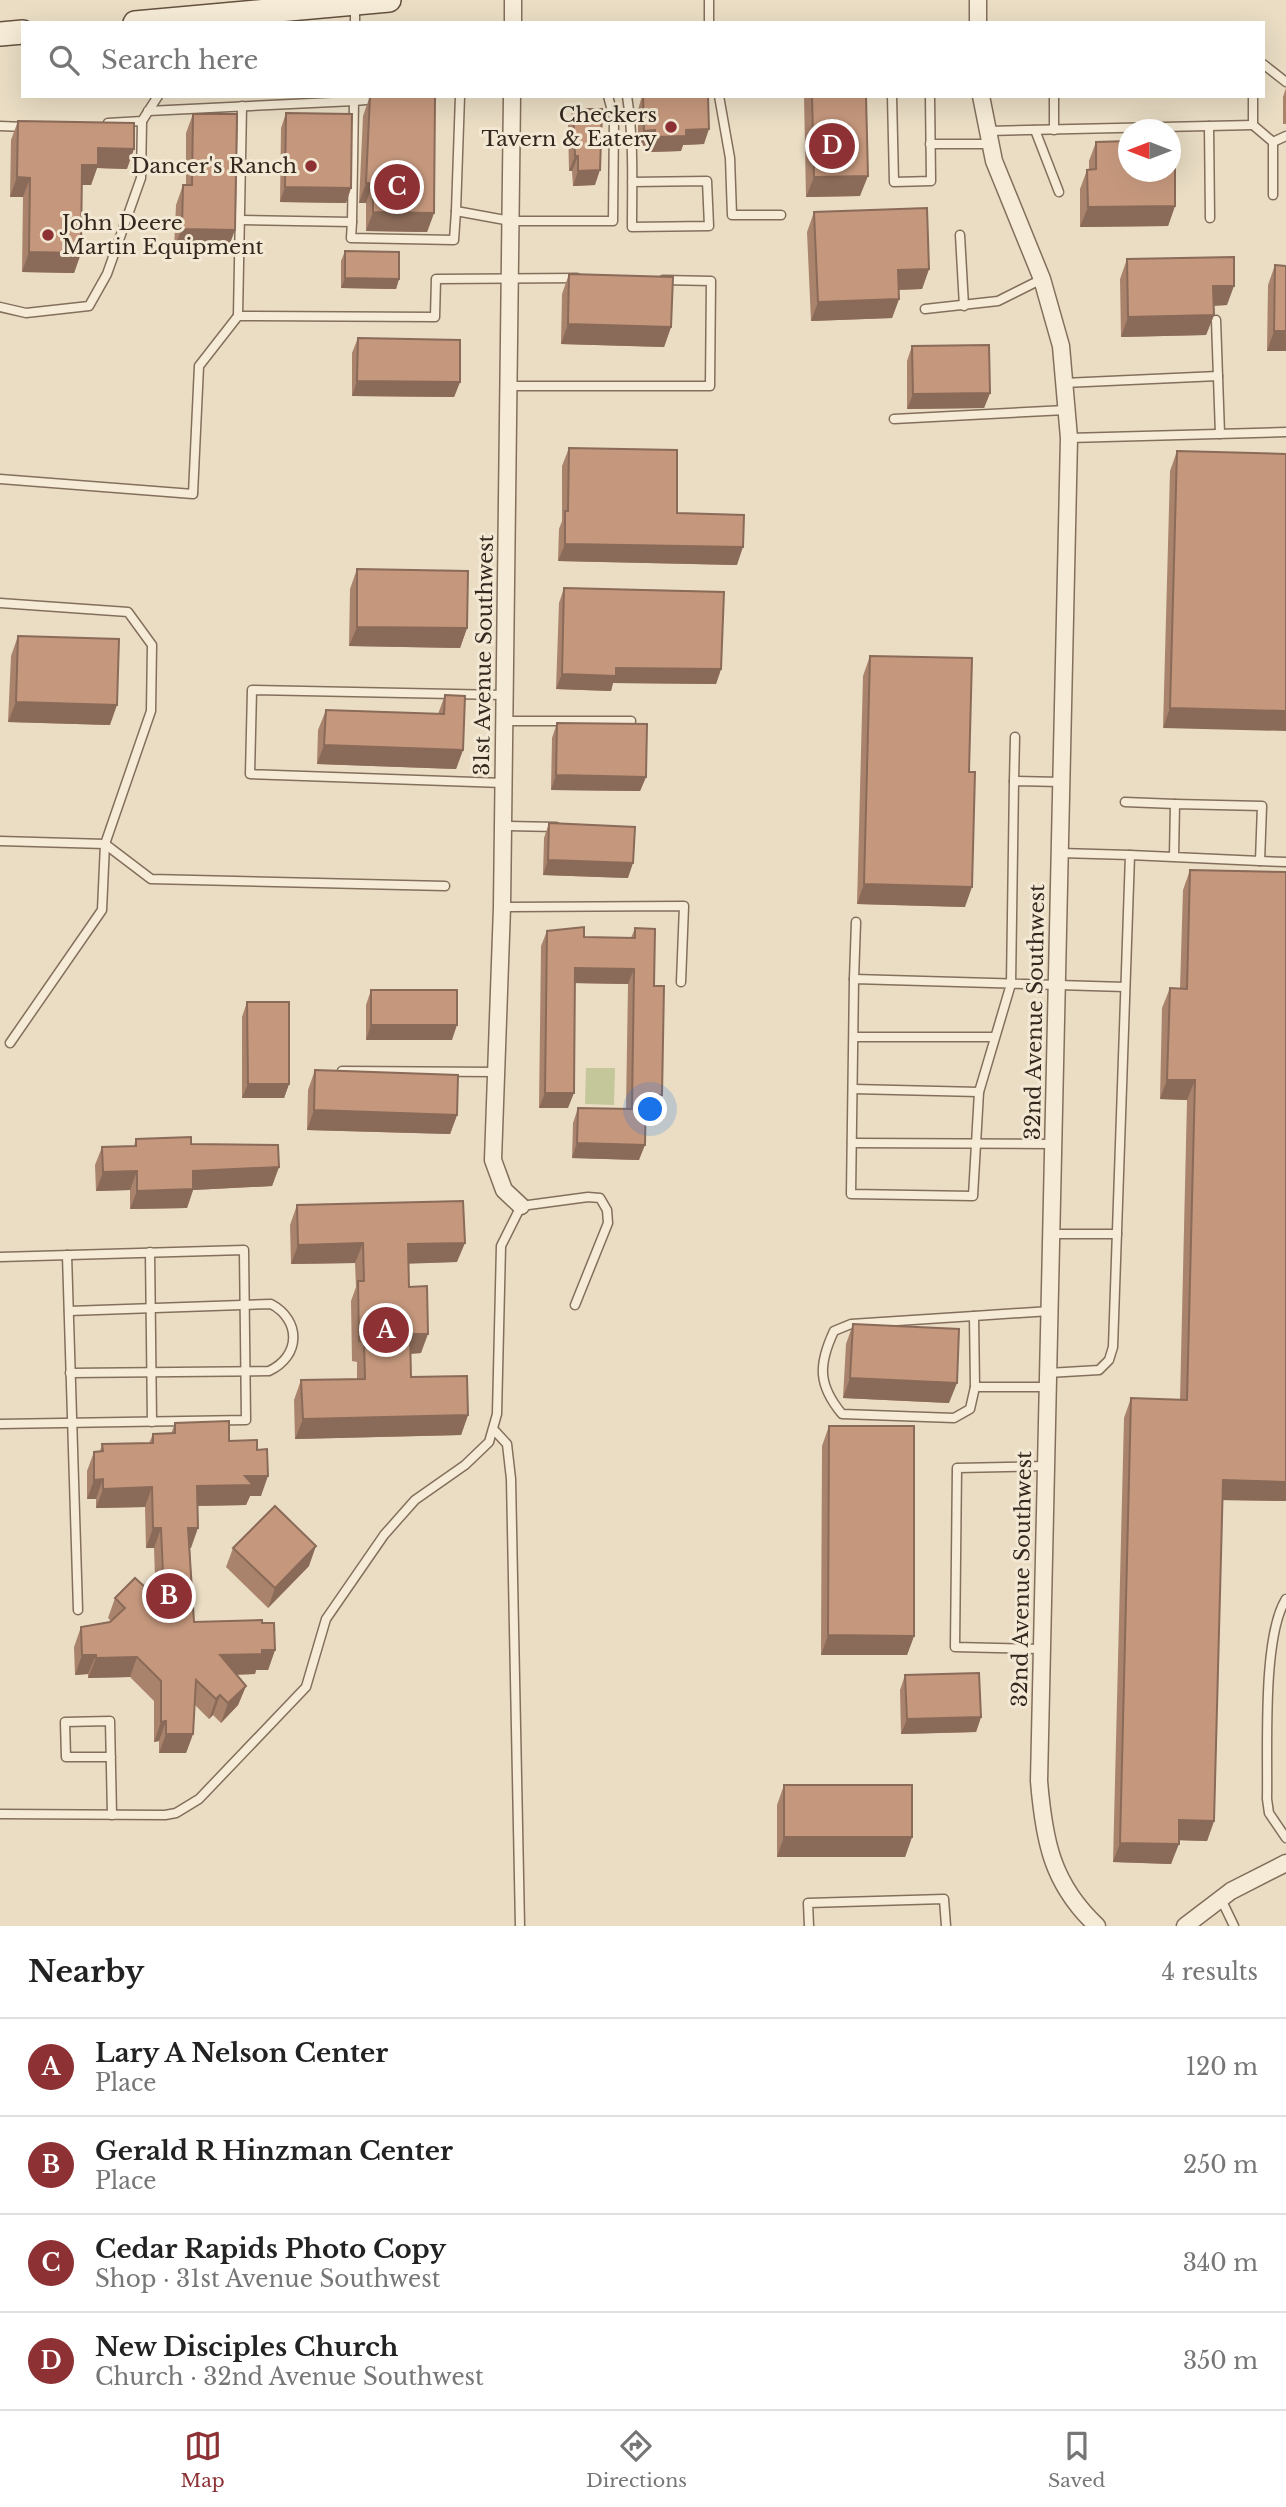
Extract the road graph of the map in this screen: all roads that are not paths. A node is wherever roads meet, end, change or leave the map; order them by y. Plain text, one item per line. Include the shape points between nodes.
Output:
1 (389, 0) edge
2 (513, 0) edge
3 (709, 0) edge
4 (978, 0) edge
5 (253, 6) edge
6 (355, 13) edge
7 (166, 21) edge
8 (513, 21) edge
9 (709, 21) edge
10 (978, 21) edge
11 (21, 32) edge
12 (0, 34) edge
13 (1265, 66) edge
14 (1286, 82) edge
15 (157, 98) edge
16 (460, 98) edge
17 (512, 98) edge
18 (609, 98) edge
19 (626, 98) edge
20 (719, 98) edge
21 (892, 98) edge
22 (930, 98) edge
23 (981, 98) edge
24 (1054, 98) edge
25 (1253, 98) edge
26 (354, 99) edge
27 (382, 99) edge
28 (242, 106) junction
29 (148, 111) junction
30 (142, 121) junction
31 (102, 123) edge
32 (1253, 125) junction
33 (0, 126) edge
34 (1209, 126) junction
35 (35, 127) edge
36 (1035, 130) junction
37 (1054, 130) junction
38 (1286, 136) edge
39 (990, 138) junction
40 (1273, 142) junction
41 (930, 144) junction
42 (632, 182) junction
43 (1059, 192) dead end
44 (1273, 195) dead end
45 (456, 211) junction
46 (781, 215) dead end
47 (1210, 218) dead end
48 (240, 220) junction
49 (511, 221) junction
50 (352, 222) junction
51 (960, 235) dead end
52 (510, 277) junction
53 (581, 278) edge
54 (646, 279) edge
55 (1042, 279) junction
56 (964, 306) junction
57 (0, 307) edge
58 (925, 309) dead end
59 (238, 316) junction
60 (1216, 320) edge
61 (1218, 376) junction
62 (1064, 383) junction
63 (508, 386) junction
64 (1066, 410) junction
65 (894, 419) dead end
66 (1286, 432) edge
67 (1220, 434) junction
68 (1069, 438) junction
69 (0, 479) edge
70 (0, 603) edge
71 (503, 695) junction
72 (503, 721) junction
73 (631, 721) edge
74 (1015, 737) dead end
75 (1014, 781) junction
76 (1062, 782) junction
77 (503, 783) junction
78 (1125, 802) dead end
79 (1175, 804) junction
80 (503, 826) junction
81 (566, 827) edge
82 (0, 841) edge
83 (105, 844) junction
84 (1060, 853) junction
85 (1130, 855) junction
86 (1174, 856) junction
87 (1260, 861) junction
88 (1286, 862) edge
89 (445, 886) dead end
90 (502, 907) junction
91 (856, 922) dead end
92 (855, 979) junction
93 (681, 982) dead end
94 (1011, 984) junction
95 (1057, 985) junction
96 (1125, 987) junction
97 (853, 1037) junction
98 (993, 1037) junction
99 (10, 1043) dead end
100 (331, 1071) edge
101 (497, 1072) junction
102 (853, 1089) junction
103 (979, 1092) junction
104 (852, 1143) junction
105 (975, 1144) junction
106 (1053, 1144) junction
107 (521, 1206) junction
108 (1051, 1234) junction
109 (1117, 1234) junction
110 (150, 1252) junction
111 (67, 1255) junction
112 (0, 1257) edge
113 (245, 1305) junction
114 (575, 1305) dead end
115 (151, 1307) junction
116 (69, 1311) junction
117 (1050, 1311) junction
118 (974, 1316) junction
119 (152, 1370) junction
120 (246, 1370) junction
121 (71, 1373) junction
122 (1048, 1380) junction
123 (975, 1387) junction
124 (152, 1422) junction
125 (72, 1423) junction
126 (0, 1424) edge
127 (495, 1430) junction
128 (1046, 1466) junction
129 (1286, 1599) edge
130 (78, 1610) dead end
131 (1041, 1649) junction
132 (111, 1756) junction
133 (0, 1814) edge
134 (112, 1815) junction
135 (1286, 1838) edge
136 (1286, 1863) edge
137 (1221, 1899) junction
138 (520, 1926) edge
139 (809, 1926) edge
140 (946, 1926) edge
141 (1097, 1926) edge
142 (1185, 1926) edge
143 (1234, 1926) edge

1 - 6 main road
2 - 8 street
3 - 9 lane
4 - 10 street
5 - 6 main road
5 - 7 main road
11 - 12 main road
13 - 14 lane
15 - 29 lane
16 - 45 lane
17 - 49 street, 31st Avenue Southwest
18 - 49 lane via 614,118 613,221
19 - 42 lane
20 - 46 lane via 730,159 732,215
21 - 41 lane via 894,182 931,181
22 - 41 lane
23 - 39 street, 32nd Avenue Southwest
24 - 37 lane
25 - 32 lane
26 - 27 lane
26 - 28 lane
26 - 50 lane
28 - 29 lane
28 - 48 lane
29 - 30 lane
30 - 31 lane
30 - 57 lane via 141,178 107,274 89,306 26,313
32 - 34 lane
32 - 40 lane
33 - 35 lane
34 - 37 lane
34 - 47 lane
36 - 37 lane
36 - 39 lane
36 - 43 lane
38 - 40 lane
39 - 41 lane
39 - 55 street, 32nd Avenue Southwest via 1017,222
40 - 44 lane
42 - 42 lane via 632,227 709,226 707,181
45 - 49 lane
45 - 50 lane via 454,240 351,238
48 - 50 lane
48 - 59 lane
49 - 52 street, 31st Avenue Southwest
51 - 56 lane
52 - 53 lane
52 - 59 lane via 436,278 435,317
52 - 63 street, 31st Avenue Southwest
54 - 63 lane via 711,281 709,386
55 - 56 lane via 998,300
55 - 62 street, 32nd Avenue Southwest via 1061,346
56 - 58 lane
59 - 69 lane via 199,366 193,494
60 - 61 lane
61 - 62 lane
61 - 67 lane
62 - 64 street, 32nd Avenue Southwest
63 - 71 street, 31st Avenue Southwest
64 - 65 lane
64 - 68 street, 32nd Avenue Southwest
66 - 67 lane
67 - 68 lane
68 - 76 street, 32nd Avenue Southwest
70 - 83 lane via 128,612 152,645 150,711
71 - 72 street, 31st Avenue Southwest
71 - 77 lane via 252,691 250,774
72 - 73 lane
72 - 77 street, 31st Avenue Southwest
74 - 75 lane
75 - 76 lane
75 - 94 lane
76 - 84 street, 32nd Avenue Southwest
77 - 80 street, 31st Avenue Southwest
78 - 79 lane
79 - 86 lane
79 - 87 lane via 1262,806
80 - 81 lane
80 - 90 street, 31st Avenue Southwest
82 - 83 lane
83 - 89 lane via 151,879
83 - 99 lane via 102,910
84 - 85 lane
84 - 95 street, 32nd Avenue Southwest
85 - 86 lane
85 - 96 lane
86 - 87 lane
87 - 88 lane
90 - 93 lane via 684,906
90 - 101 street, 31st Avenue Southwest
91 - 92 lane
92 - 94 lane
92 - 97 lane
94 - 95 lane
94 - 98 lane
95 - 96 lane
95 - 106 street, 32nd Avenue Southwest
96 - 109 lane
97 - 98 lane
97 - 102 lane
98 - 103 lane
100 - 101 lane
101 - 107 street, 31st Avenue Southwest via 494,1160 504,1189
102 - 103 lane
102 - 104 lane
103 - 105 lane
104 - 105 lane
104 - 105 lane via 851,1194 973,1196
105 - 106 lane
106 - 108 street, 32nd Avenue Southwest
107 - 114 lane via 588,1197 600,1198 607,1210 608,1223
107 - 127 lane via 501,1246
108 - 109 lane
108 - 117 street, 32nd Avenue Southwest
109 - 122 lane via 1109,1360 1099,1370
110 - 111 lane
110 - 113 lane via 244,1250
110 - 115 lane
111 - 112 lane
111 - 116 lane
113 - 115 lane
113 - 120 lane
113 - 120 lane via 271,1304 281,1310 289,1318 294,1338 287,1359 279,1366 269,1371
115 - 116 lane
115 - 119 lane
116 - 121 lane
117 - 118 lane
117 - 122 street, 32nd Avenue Southwest
118 - 123 lane
118 - 123 lane via 851,1324 834,1331 824,1354 825,1394 842,1414 954,1418 970,1409
119 - 120 lane
119 - 121 lane
119 - 124 lane
120 - 124 lane via 246,1420
121 - 125 lane
122 - 123 lane
122 - 128 street, 32nd Avenue Southwest
124 - 125 lane
125 - 126 lane
125 - 130 lane
127 - 134 lane via 482,1451 415,1500 384,1535 326,1619 306,1687 199,1799 176,1813
127 - 138 lane via 508,1444 511,1479
128 - 131 street, 32nd Avenue Southwest
128 - 131 lane via 957,1468 955,1647
129 - 135 lane via 1277,1614 1272,1644 1267,1799 1269,1813
131 - 141 street, 32nd Avenue Southwest via 1043,1829 1055,1870 1076,1906
132 - 132 lane via 110,1721 65,1722 66,1756
132 - 134 lane
133 - 134 lane
136 - 137 street
137 - 142 street
137 - 143 lane
139 - 140 lane via 808,1903 944,1899

